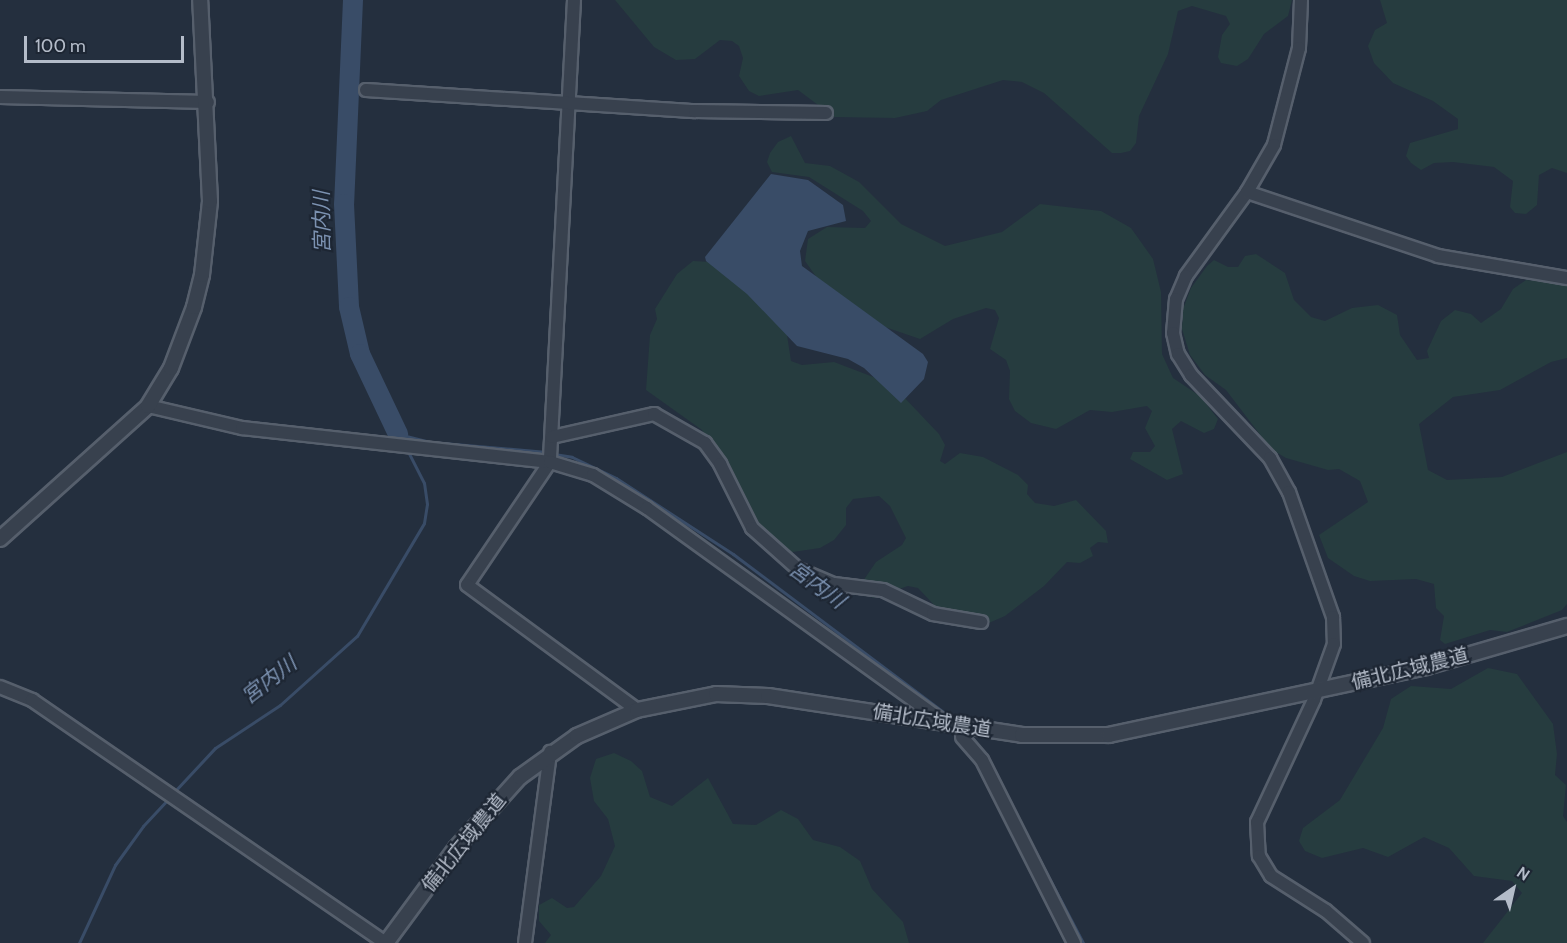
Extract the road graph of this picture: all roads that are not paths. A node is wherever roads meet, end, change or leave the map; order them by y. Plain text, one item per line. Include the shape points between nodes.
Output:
1 (200, 0) edge
2 (574, 0) edge
3 (1300, 0) edge
4 (366, 90) dead end
5 (0, 97) edge
6 (208, 102) junction
7 (569, 103) junction
8 (826, 113) dead end
9 (1247, 192) junction
10 (1567, 278) edge
11 (148, 406) junction
12 (552, 436) junction
13 (550, 462) junction
14 (0, 539) edge
15 (981, 622) dead end
16 (1567, 626) edge
17 (0, 687) edge
18 (1316, 691) junction
19 (637, 710) junction
20 (949, 724) junction
21 (962, 737) dead end
22 (550, 752) junction
23 (386, 943) edge
24 (525, 943) edge
25 (1074, 943) edge
26 (1363, 943) edge

1 - 6 street
2 - 7 street
3 - 9 street via 1299,48 1291,87 1274,145
4 - 7 street
5 - 6 street
6 - 11 street via 210,201 202,275 171,368
7 - 8 street
7 - 12 street
9 - 10 street via 1438,255
9 - 18 street via 1186,276 1176,298 1173,333 1178,354 1191,375 1270,458 1289,492 1333,617 1334,645
11 - 13 street via 242,428
11 - 14 street
12 - 13 street
12 - 15 street via 654,414 705,443 752,528 798,569 834,584 883,590 933,614
13 - 19 street via 467,585
13 - 20 street via 593,475 647,508
16 - 18 street, 備北広域農道 via 1426,667
17 - 23 street via 32,700
18 - 20 street, 備北広域農道 via 1109,735 1052,736
18 - 26 street via 1261,813 1256,845 1271,876 1326,911
19 - 20 street, 備北広域農道 via 716,694 758,695
19 - 22 street, 備北広域農道 via 601,724
21 - 25 street via 982,760
22 - 23 street, 備北広域農道 via 494,803
22 - 24 street

